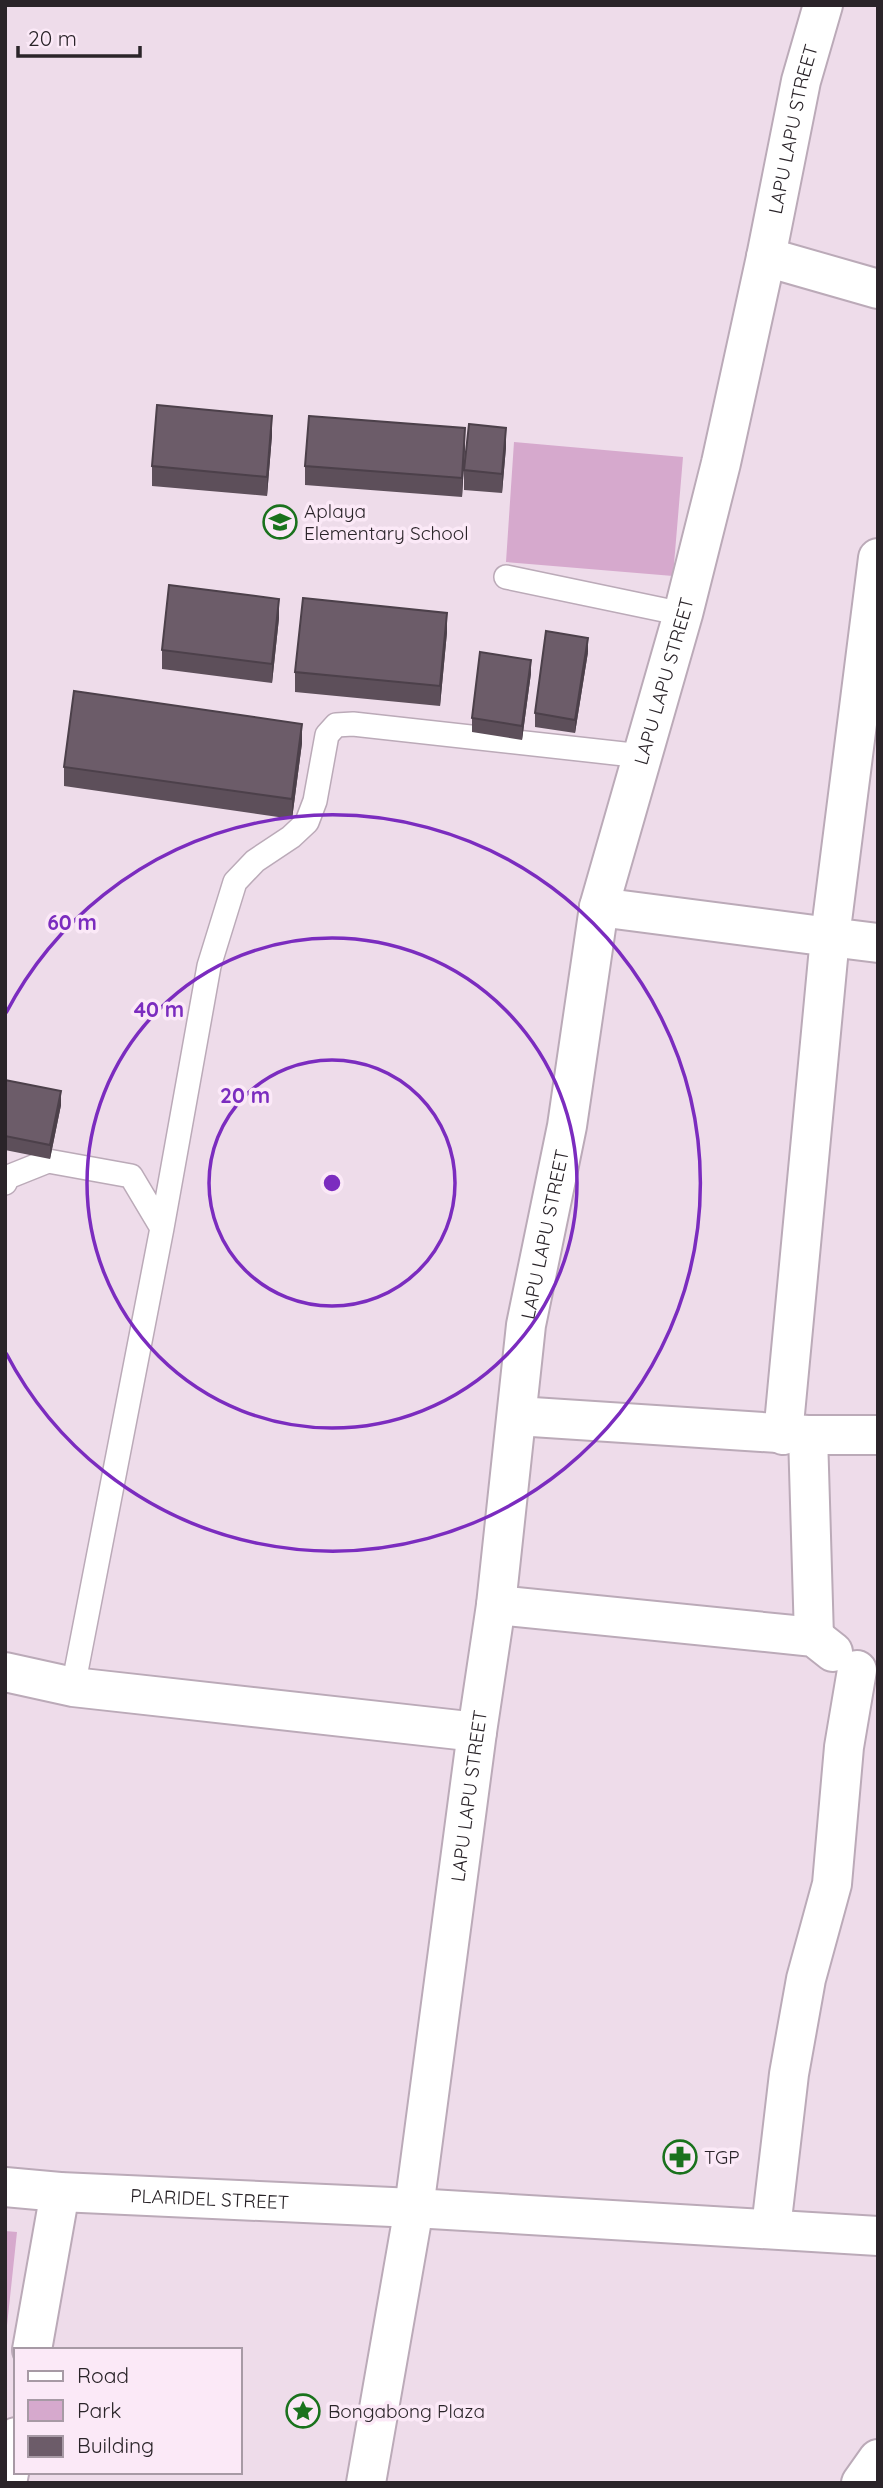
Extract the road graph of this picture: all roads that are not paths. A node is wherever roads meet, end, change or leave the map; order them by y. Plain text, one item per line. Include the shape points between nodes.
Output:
1 (823, 5) edge
2 (766, 257) junction
3 (878, 289) edge
4 (878, 558) edge
5 (506, 577) dead end
6 (683, 614) junction
7 (642, 756) junction
8 (598, 907) junction
9 (830, 937) junction
10 (878, 943) edge
11 (5, 1183) edge
12 (162, 1228) junction
13 (517, 1416) junction
14 (796, 1435) junction
15 (878, 1435) edge
16 (496, 1605) junction
17 (814, 1637) junction
18 (867, 1671) edge
19 (5, 1672) edge
20 (73, 1687) junction
21 (477, 1732) junction
22 (5, 2187) edge
23 (60, 2192) junction
24 (414, 2208) junction
25 (771, 2228) junction
26 (878, 2236) edge
27 (32, 2348) edge
28 (14, 2447) edge
29 (878, 2459) edge
30 (7, 2483) edge
31 (366, 2483) edge
32 (861, 2483) edge

1 - 2 street, LAPU LAPU STREET via 801,81
2 - 3 street
2 - 6 street, LAPU LAPU STREET
4 - 9 street
5 - 6 lane
6 - 7 street, LAPU LAPU STREET
7 - 8 street, LAPU LAPU STREET
7 - 12 lane via 336,725 327,735 316,801 307,822 235,882 209,966
8 - 9 street
8 - 13 street, LAPU LAPU STREET via 567,1126 526,1325
9 - 10 street
9 - 14 street
11 - 12 lane via 8,1177 48,1161 131,1177
12 - 20 lane
13 - 14 street
13 - 16 street, LAPU LAPU STREET
14 - 15 street
14 - 17 street
16 - 17 street
16 - 21 street, LAPU LAPU STREET
17 - 18 street
18 - 25 street via 844,1747 832,1884 793,2047
19 - 20 street
20 - 21 street
21 - 24 street, LAPU LAPU STREET
22 - 23 street, PLARIDEL STREET
23 - 24 street, PLARIDEL STREET
23 - 27 street
24 - 25 street, PLARIDEL STREET
24 - 31 street, LAPU LAPU STREET
25 - 26 street, PLARIDEL STREET
28 - 30 street
29 - 32 street

